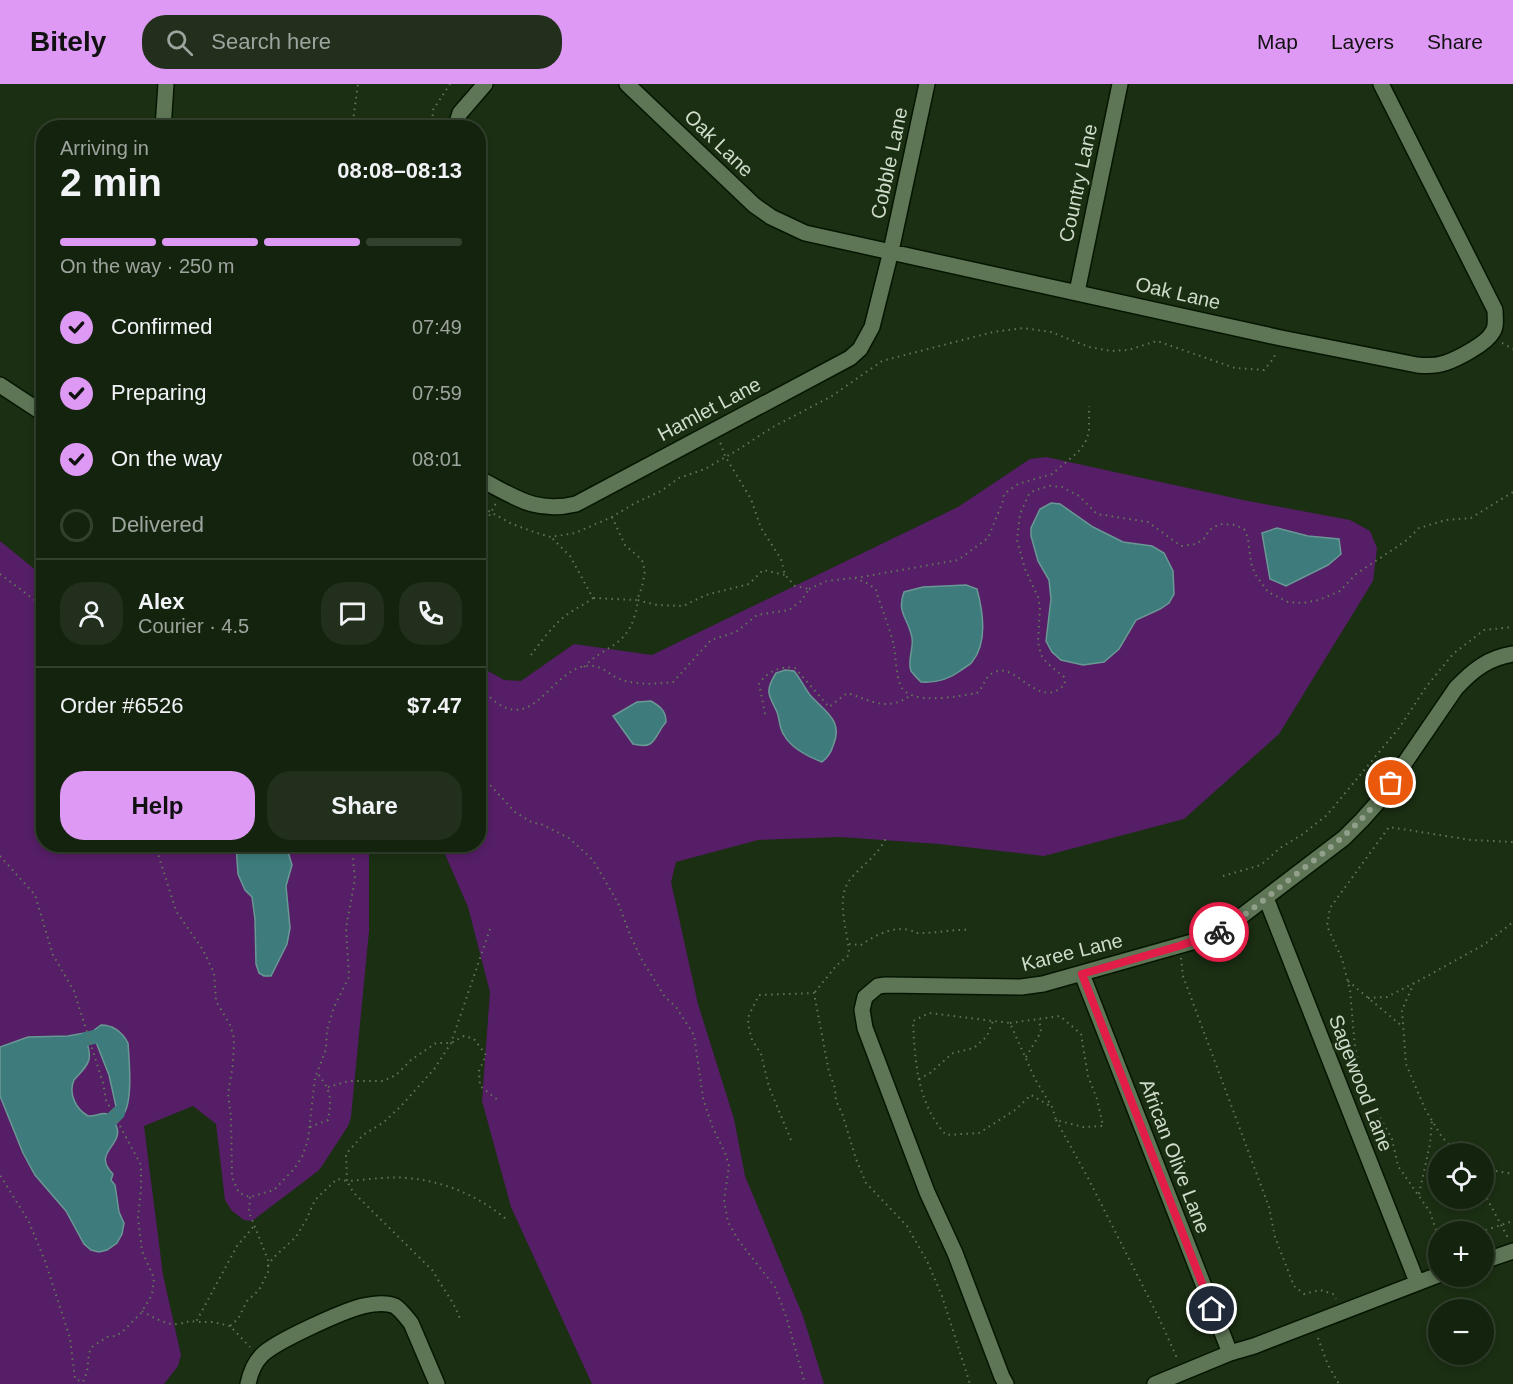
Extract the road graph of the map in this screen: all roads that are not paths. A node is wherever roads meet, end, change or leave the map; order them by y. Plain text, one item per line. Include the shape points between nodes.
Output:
1 (166, 84) edge
2 (485, 84) edge
3 (627, 84) edge
4 (927, 84) edge
5 (1120, 84) edge
6 (1381, 84) edge
7 (164, 120) edge
8 (458, 120) edge
9 (891, 251) junction
10 (1077, 292) junction
11 (0, 385) edge
12 (36, 409) edge
13 (486, 482) edge
14 (1513, 654) edge
15 (1266, 898) junction
16 (1082, 974) junction
17 (1511, 1245) edge
18 (1494, 1255) edge
19 (1428, 1278) edge
20 (1417, 1282) junction
21 (1230, 1353) junction
22 (248, 1384) edge
23 (437, 1384) edge
24 (1006, 1384) edge
25 (1155, 1384) edge

1 - 7 street
2 - 8 street
3 - 9 street, Oak Lane via 771,218 805,233
4 - 9 street, Cobble Lane
5 - 10 street, Country Lane
6 - 10 street, Oak Lane via 1495,310 1496,323 1486,340 1444,363 1417,365
9 - 10 street, Oak Lane
9 - 13 street, Hamlet Lane via 872,327 850,358 576,504 545,508
11 - 12 street
14 - 15 street, Karee Lane via 1483,663 1470,673 1362,820
15 - 16 street, Karee Lane via 1216,933
15 - 20 street, Sagewood Lane
16 - 21 street, African Olive Lane
16 - 24 street, Karee Lane via 1021,987 878,986 862,1003 870,1041 927,1192 956,1253
17 - 18 street
19 - 20 street
20 - 21 street
21 - 25 street
22 - 23 street via 261,1356 290,1337 360,1307 386,1304 395,1306 411,1323

